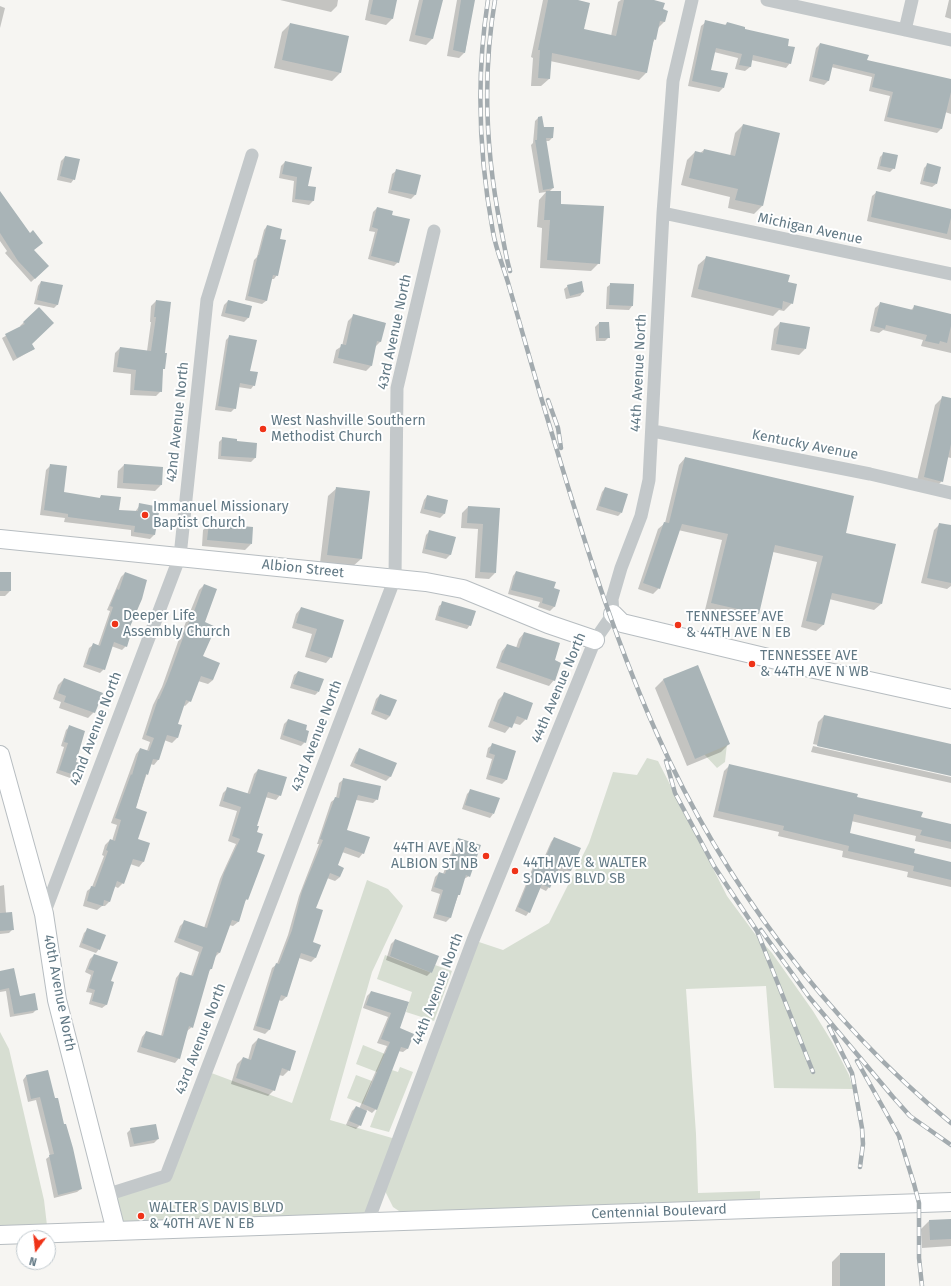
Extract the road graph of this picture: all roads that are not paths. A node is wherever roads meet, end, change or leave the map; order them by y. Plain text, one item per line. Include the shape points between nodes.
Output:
1 (692, 0) edge
2 (767, 0) edge
3 (912, 0) edge
4 (905, 30) junction
5 (951, 40) edge
6 (252, 155) dead end
7 (662, 213) junction
8 (434, 231) dead end
9 (951, 274) edge
10 (653, 431) junction
11 (951, 493) edge
12 (0, 539) edge
13 (180, 556) junction
14 (395, 578) junction
15 (613, 614) junction
16 (596, 640) junction
17 (951, 699) edge
18 (0, 755) edge
19 (44, 914) junction
20 (106, 1195) junction
21 (951, 1202) edge
22 (367, 1224) junction
23 (116, 1231) junction
24 (0, 1236) edge

1 - 7 street, 44th Avenue North via 673,81
2 - 4 street
3 - 4 street
4 - 5 street
6 - 13 street, 42nd Avenue North via 207,300
7 - 9 street, Michigan Avenue
7 - 10 street, 44th Avenue North
8 - 14 street, 43rd Avenue North via 397,388
10 - 11 street, Kentucky Avenue via 870,474
10 - 15 street, 44th Avenue North via 649,480 641,516 612,599
12 - 13 street, Albion Street
13 - 14 street, Albion Street
13 - 19 street, 42nd Avenue North
14 - 16 street, Albion Street via 463,589 548,624
14 - 20 street, 43rd Avenue North via 166,1176
15 - 16 street, 44th Avenue North
15 - 17 street via 622,623
16 - 22 street, 44th Avenue North via 473,940
18 - 19 street, 40th Avenue North
19 - 20 street, 40th Avenue North via 57,1000
20 - 23 street, 40th Avenue North
21 - 22 street, Centennial Boulevard
22 - 23 street, Centennial Boulevard
23 - 24 street, Centennial Boulevard

